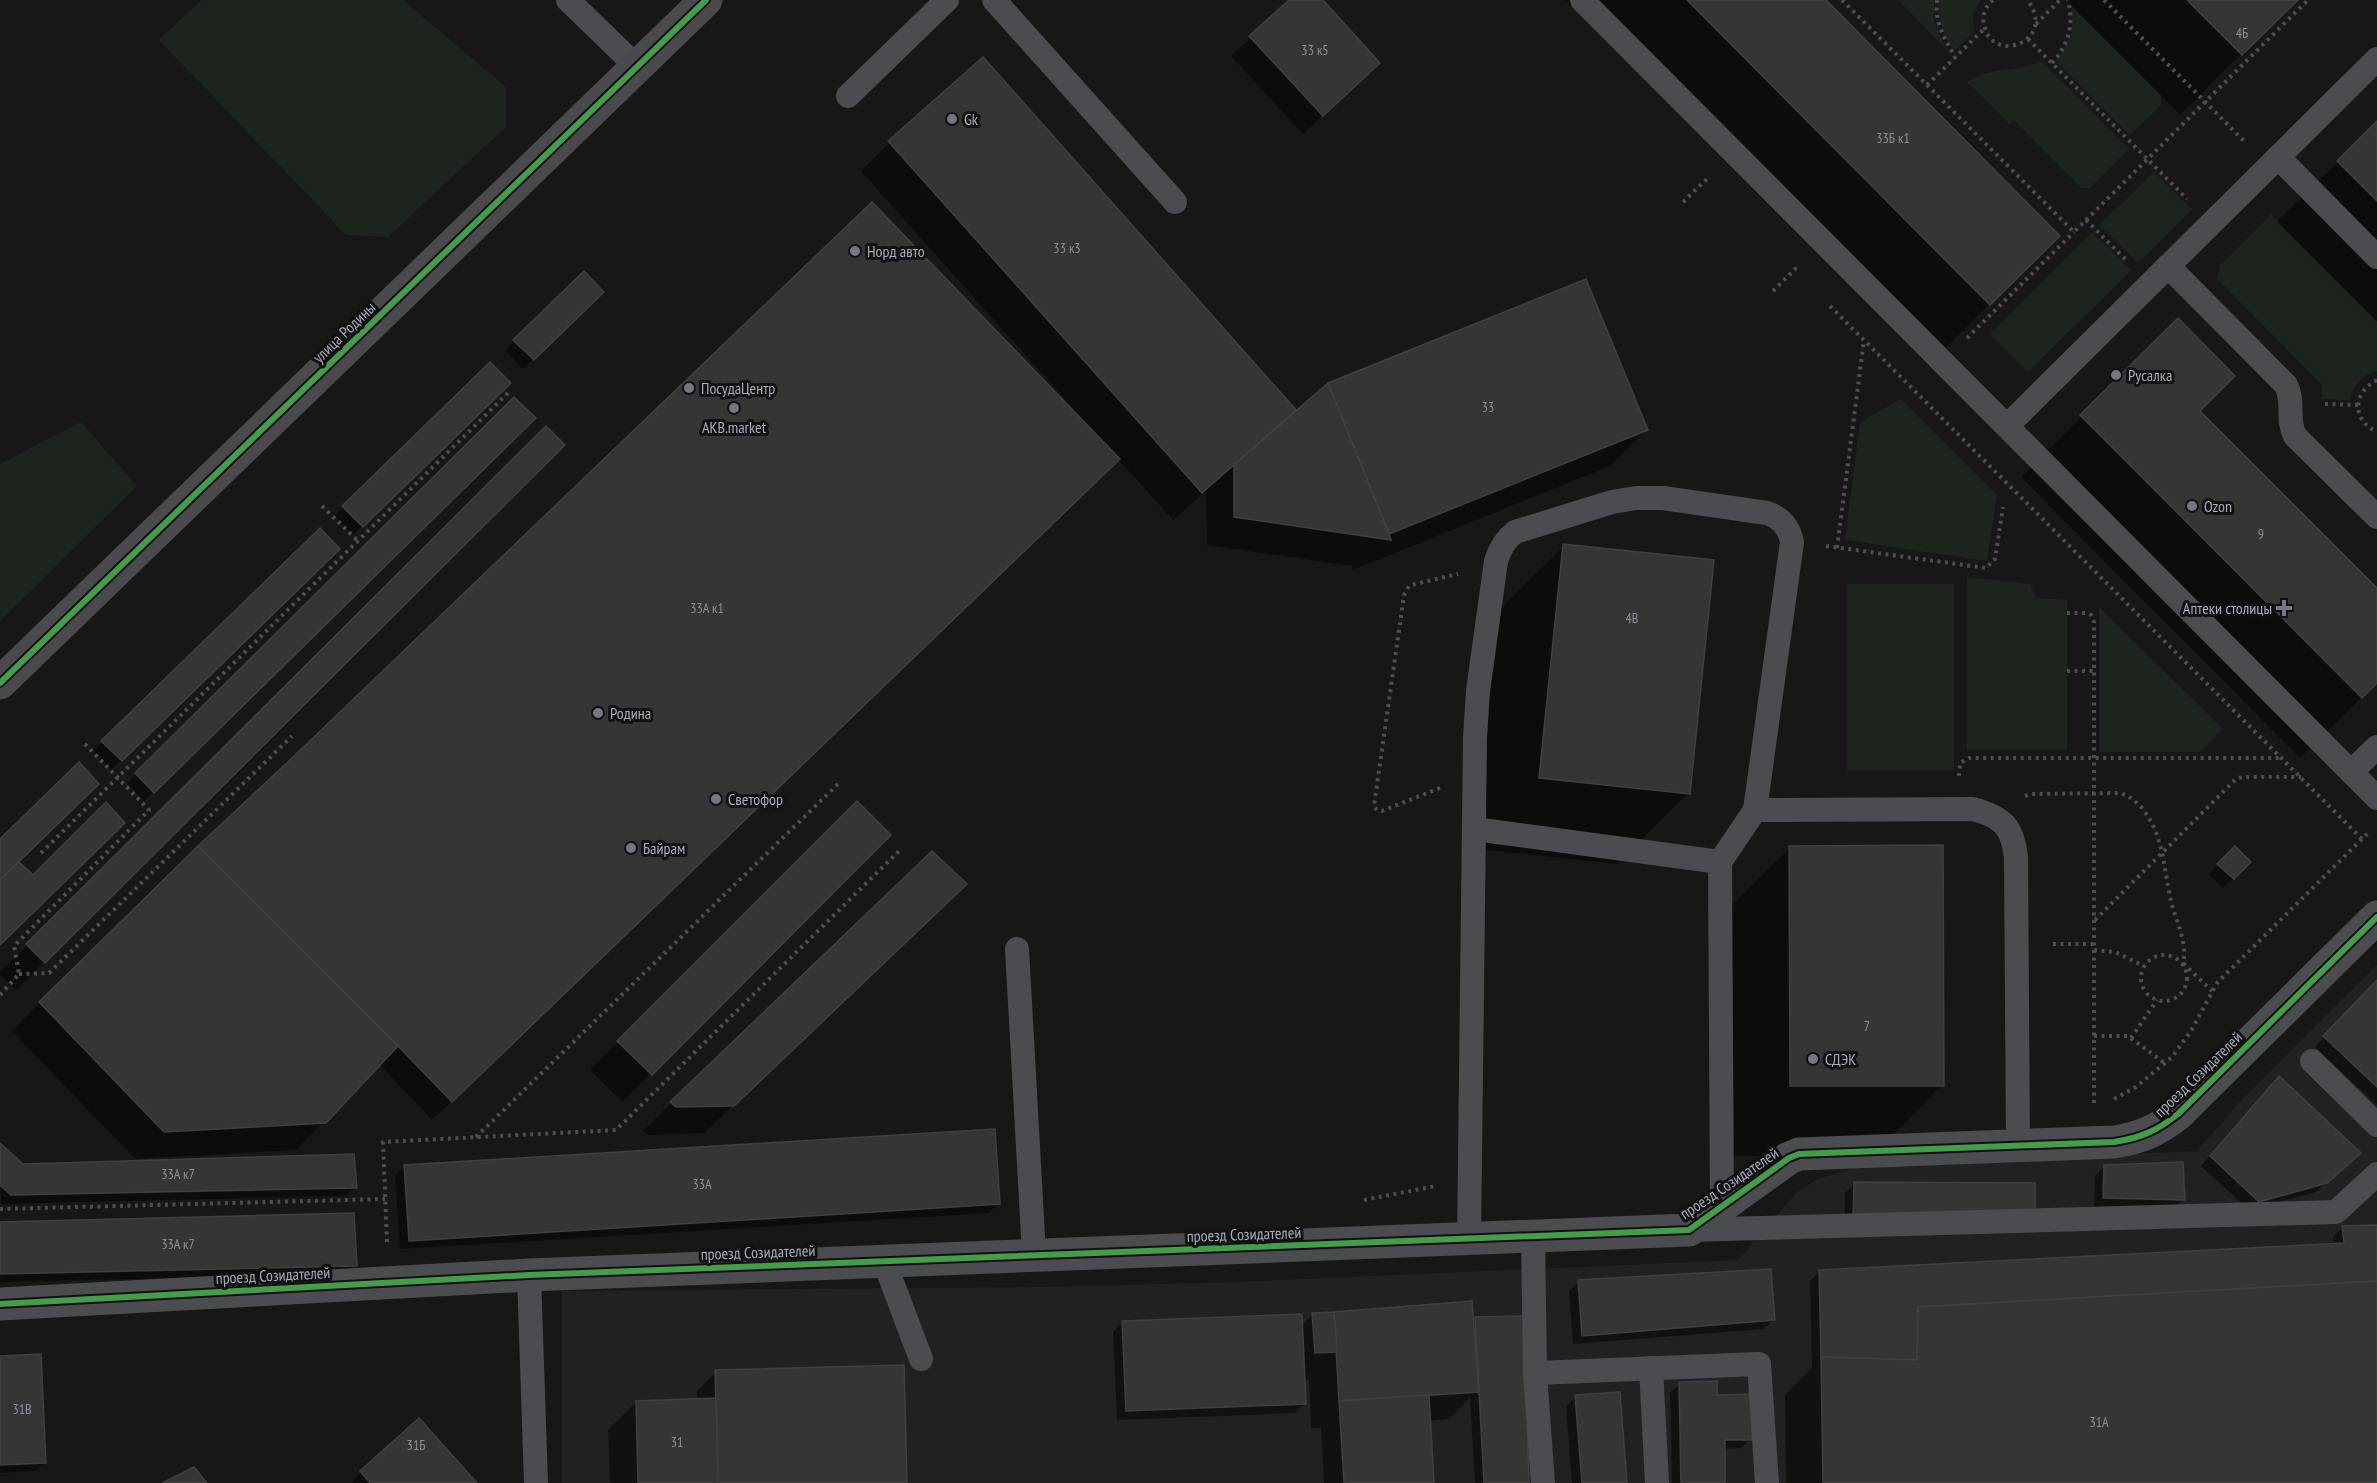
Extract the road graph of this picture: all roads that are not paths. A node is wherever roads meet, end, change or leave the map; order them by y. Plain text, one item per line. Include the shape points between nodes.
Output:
1 (568, 0) edge
2 (706, 0) edge
3 (947, 0) edge
4 (994, 0) edge
5 (1582, 0) edge
6 (2377, 59) edge
7 (637, 67) junction
8 (848, 96) dead end
9 (2273, 161) junction
10 (1175, 202) dead end
11 (2377, 257) edge
12 (2168, 266) junction
13 (2007, 426) junction
14 (2377, 517) edge
15 (0, 683) edge
16 (2377, 747) edge
17 (2351, 772) junction
18 (2377, 798) edge
19 (1755, 810) junction
20 (1474, 829) junction
21 (1720, 862) junction
22 (2377, 917) edge
23 (1017, 949) dead end
24 (2312, 1061) dead end
25 (2377, 1125) edge
26 (2018, 1146) junction
27 (2377, 1174) edge
28 (1722, 1207) junction
29 (1689, 1230) junction
30 (1533, 1235) junction
31 (1469, 1240) junction
32 (1034, 1255) junction
33 (884, 1261) junction
34 (529, 1275) junction
35 (0, 1304) edge
36 (921, 1359) dead end
37 (1651, 1368) junction
38 (1535, 1373) junction
39 (536, 1483) edge
40 (1543, 1483) edge
41 (1657, 1483) edge
42 (1767, 1483) edge

1 - 7 lane
2 - 7 street, улица Родины
3 - 8 lane
4 - 10 lane
5 - 13 lane
6 - 9 lane
7 - 15 street, улица Родины
9 - 11 lane
9 - 12 lane
12 - 13 lane
12 - 14 lane via 2286,385 2292,401 2289,422 2295,436
13 - 17 lane
16 - 17 lane
17 - 18 lane
19 - 20 lane via 1792,542 1785,524 1767,513 1663,498 1636,498 1515,532 1499,550 1476,719
19 - 21 lane
19 - 26 lane via 1974,809 2003,822 2015,842
20 - 21 lane
20 - 31 lane
21 - 28 lane
22 - 26 street, проезд Созидателей via 2161,1128 2135,1139 2114,1142
23 - 32 lane
24 - 25 lane
26 - 28 street, проезд Созидателей via 1799,1154
27 - 29 lane via 2336,1212
28 - 29 street, проезд Созидателей
29 - 30 street, проезд Созидателей
30 - 31 street, проезд Созидателей
30 - 38 lane
31 - 32 street, проезд Созидателей
32 - 33 street, проезд Созидателей
33 - 34 street, проезд Созидателей
33 - 36 lane
34 - 35 street, проезд Созидателей
34 - 39 lane
37 - 38 lane
37 - 41 lane
37 - 42 lane via 1759,1364
38 - 40 lane

